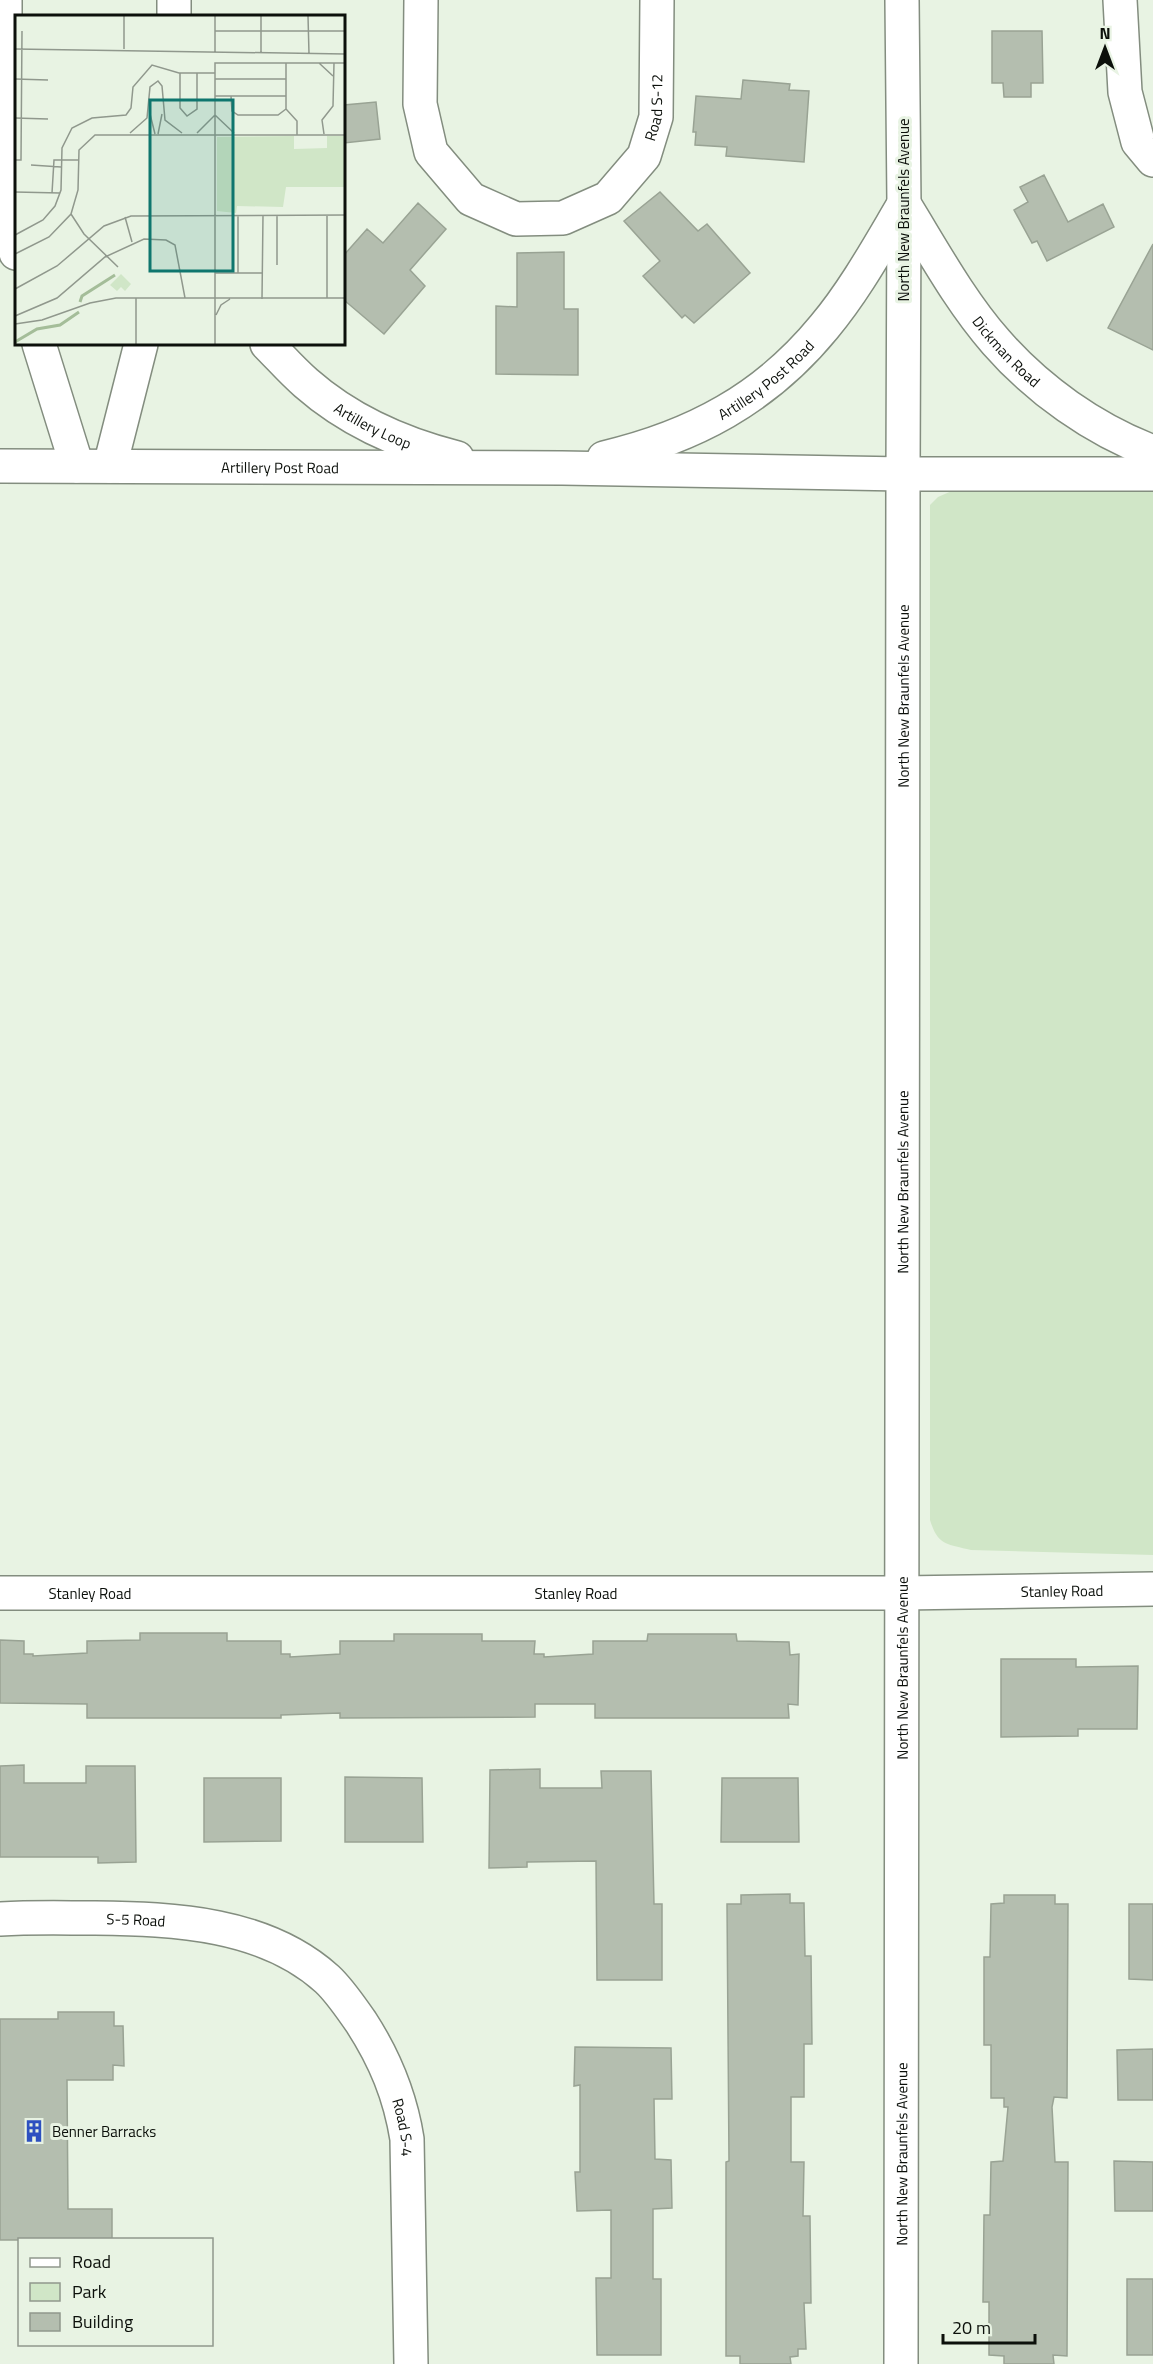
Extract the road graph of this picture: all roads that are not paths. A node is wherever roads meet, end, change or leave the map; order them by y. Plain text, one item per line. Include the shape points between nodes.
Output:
1 (4, 0) edge
2 (421, 0) edge
3 (657, 0) edge
4 (902, 0) edge
5 (1120, 0) edge
6 (2, 121) edge
7 (1153, 160) edge
8 (904, 204) junction
9 (15, 248) edge
10 (39, 345) edge
11 (141, 345) edge
12 (268, 345) edge
13 (1153, 452) edge
14 (0, 466) edge
15 (76, 466) junction
16 (110, 466) junction
17 (499, 468) junction
18 (562, 468) junction
19 (903, 474) junction
20 (1153, 474) edge
21 (1153, 1589) edge
22 (0, 1593) edge
23 (902, 1593) junction
24 (0, 1919) edge
25 (271, 1943) joint
26 (411, 2364) edge
27 (901, 2364) edge

1 - 6 street
2 - 3 street, Road S-12 via 420,104 431,152 471,199 516,219 563,218 608,198 644,156 657,108
4 - 8 street, North New Braunfels Avenue
5 - 7 street via 1125,92 1138,142
6 - 9 street
8 - 13 street, Dickman Road via 947,275 996,342 1034,380 1097,426
8 - 18 street, Artillery Post Road via 824,327 772,380 711,421 677,437 637,451
8 - 19 street, North New Braunfels Avenue
10 - 15 street
11 - 16 street
12 - 17 street, Artillery Loop via 305,383 369,425 440,454
14 - 15 street, Artillery Post Road
15 - 16 street, Artillery Post Road
16 - 17 street, Artillery Post Road
17 - 18 street, Artillery Post Road
18 - 19 street, Artillery Post Road
19 - 20 street
19 - 23 street, North New Braunfels Avenue
21 - 23 street, Stanley Road
22 - 23 street, Stanley Road
23 - 27 street, North New Braunfels Avenue
24 - 25 street, S-5 Road via 162,1919 231,1931
25 - 26 street, Road S-4 via 328,1980 349,2006 380,2051 403,2111 407,2139

